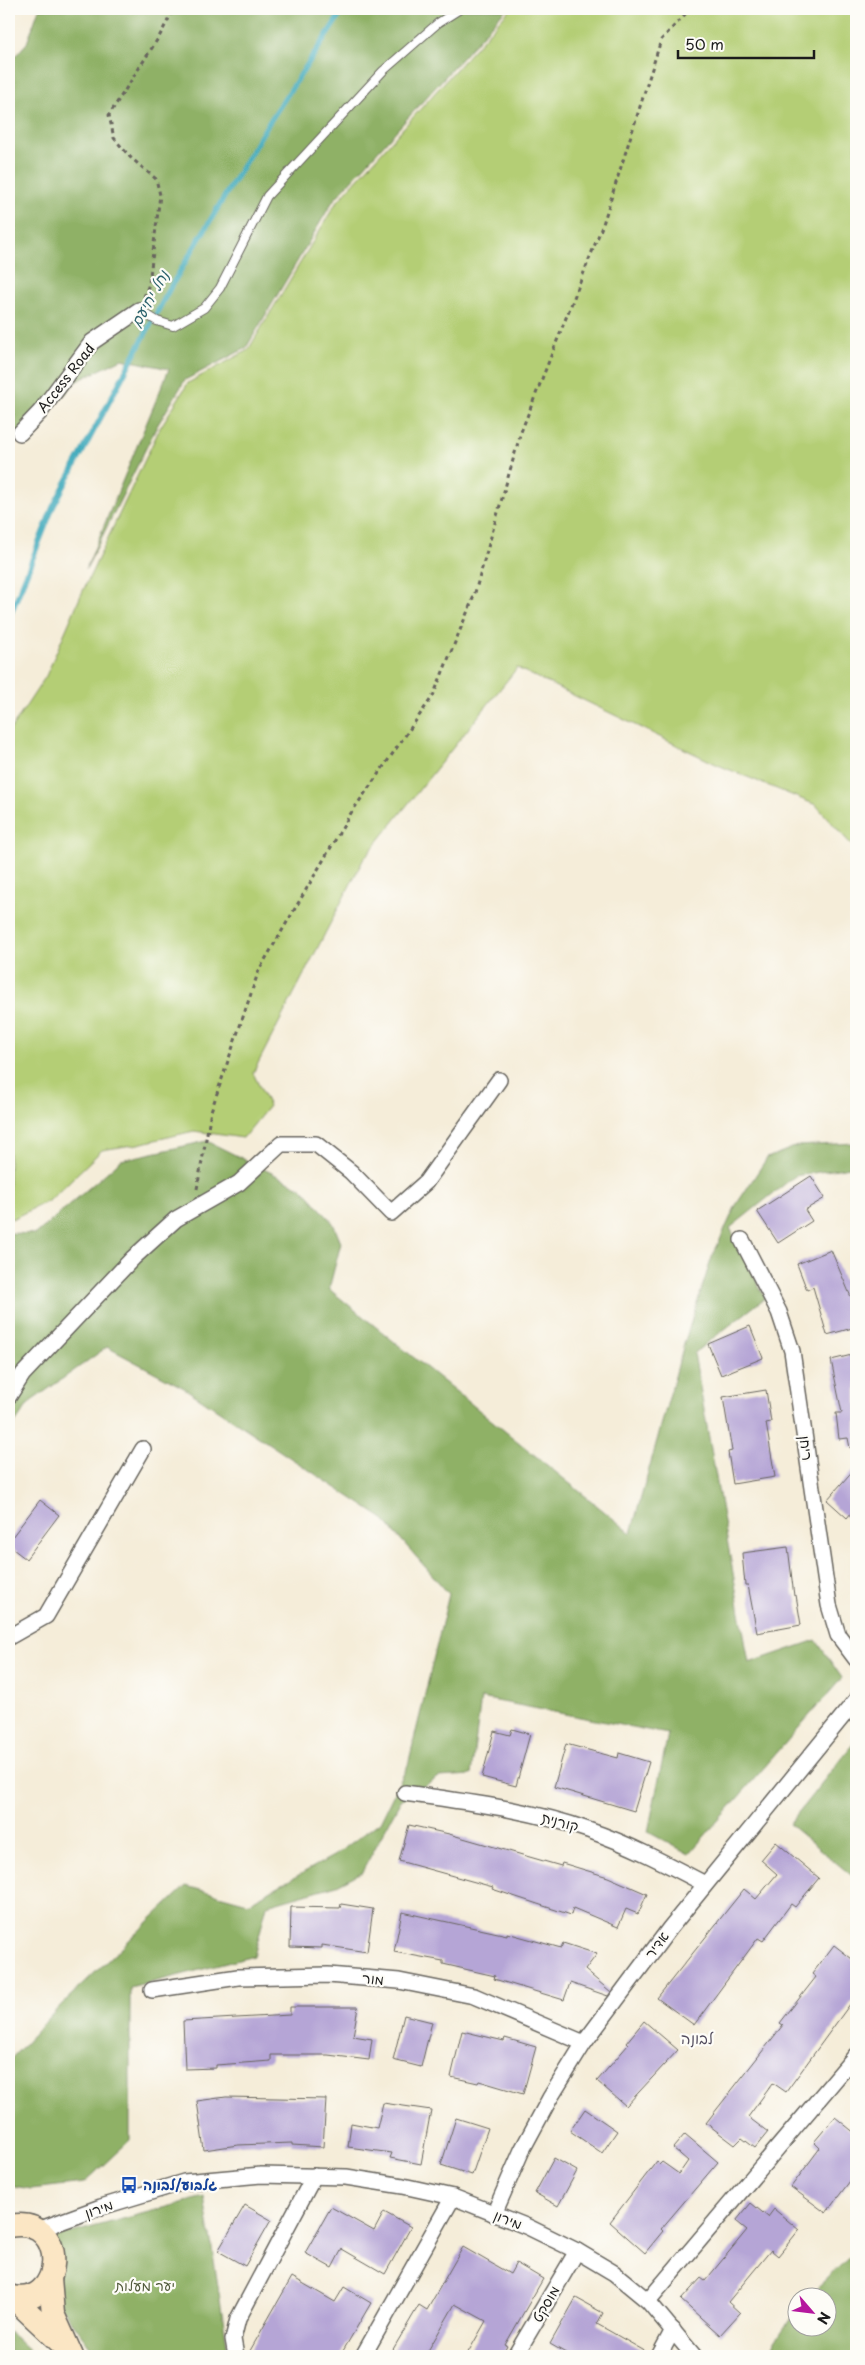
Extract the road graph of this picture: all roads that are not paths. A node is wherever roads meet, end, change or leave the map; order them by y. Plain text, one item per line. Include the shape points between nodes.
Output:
1 (460, 9) edge
2 (139, 310) joint
3 (20, 432) dead end
4 (500, 1080) dead end
5 (742, 1240) dead end
6 (9, 1396) edge
7 (143, 1450) dead end
8 (9, 1637) edge
9 (856, 1659) edge
10 (856, 1700) edge
11 (405, 1793) dead end
12 (705, 1884) junction
13 (152, 1990) dead end
14 (584, 2043) junction
15 (856, 2055) edge
16 (314, 2176) junction
17 (453, 2197) junction
18 (494, 2214) junction
19 (18, 2226) edge
20 (577, 2251) junction
21 (50, 2278) junction
22 (10, 2296) edge
23 (648, 2301) junction
24 (673, 2330) junction
25 (70, 2353) edge
26 (236, 2356) edge
27 (362, 2356) edge
28 (516, 2356) edge
29 (659, 2356) edge
30 (694, 2356) edge

1 - 2 lane via 438,23 383,71 267,196 220,288 204,308 173,326
2 - 3 street, Access Road via 92,342 40,412
4 - 6 street via 426,1182 391,1213 351,1172 316,1144 281,1144 239,1183 176,1219 134,1258 24,1374
5 - 9 street, ריחן via 779,1312 792,1351 829,1605 838,1635
7 - 8 street via 46,1616
10 - 12 street, אדיר
11 - 12 street, קורנית via 512,1809 587,1829 648,1854
12 - 14 street, אדיר
13 - 14 street, מור via 238,1977 328,1975 399,1981 474,1996
14 - 18 street, אדיר via 522,2150
15 - 23 street
16 - 17 street, מירון via 403,2186
16 - 19 street, מירון via 261,2174 184,2182 101,2207
16 - 26 street via 238,2319 233,2340
17 - 18 street, מירון
17 - 27 street
18 - 20 street, מירון
19 - 21 main road via 52,2247 54,2257
20 - 23 street, מירון via 614,2273
20 - 28 street, מוסקט
21 - 22 main road via 36,2293 24,2297
21 - 25 main road via 53,2314
22 - 25 main road
23 - 24 street, מירון
24 - 29 street
24 - 30 street, מירון

